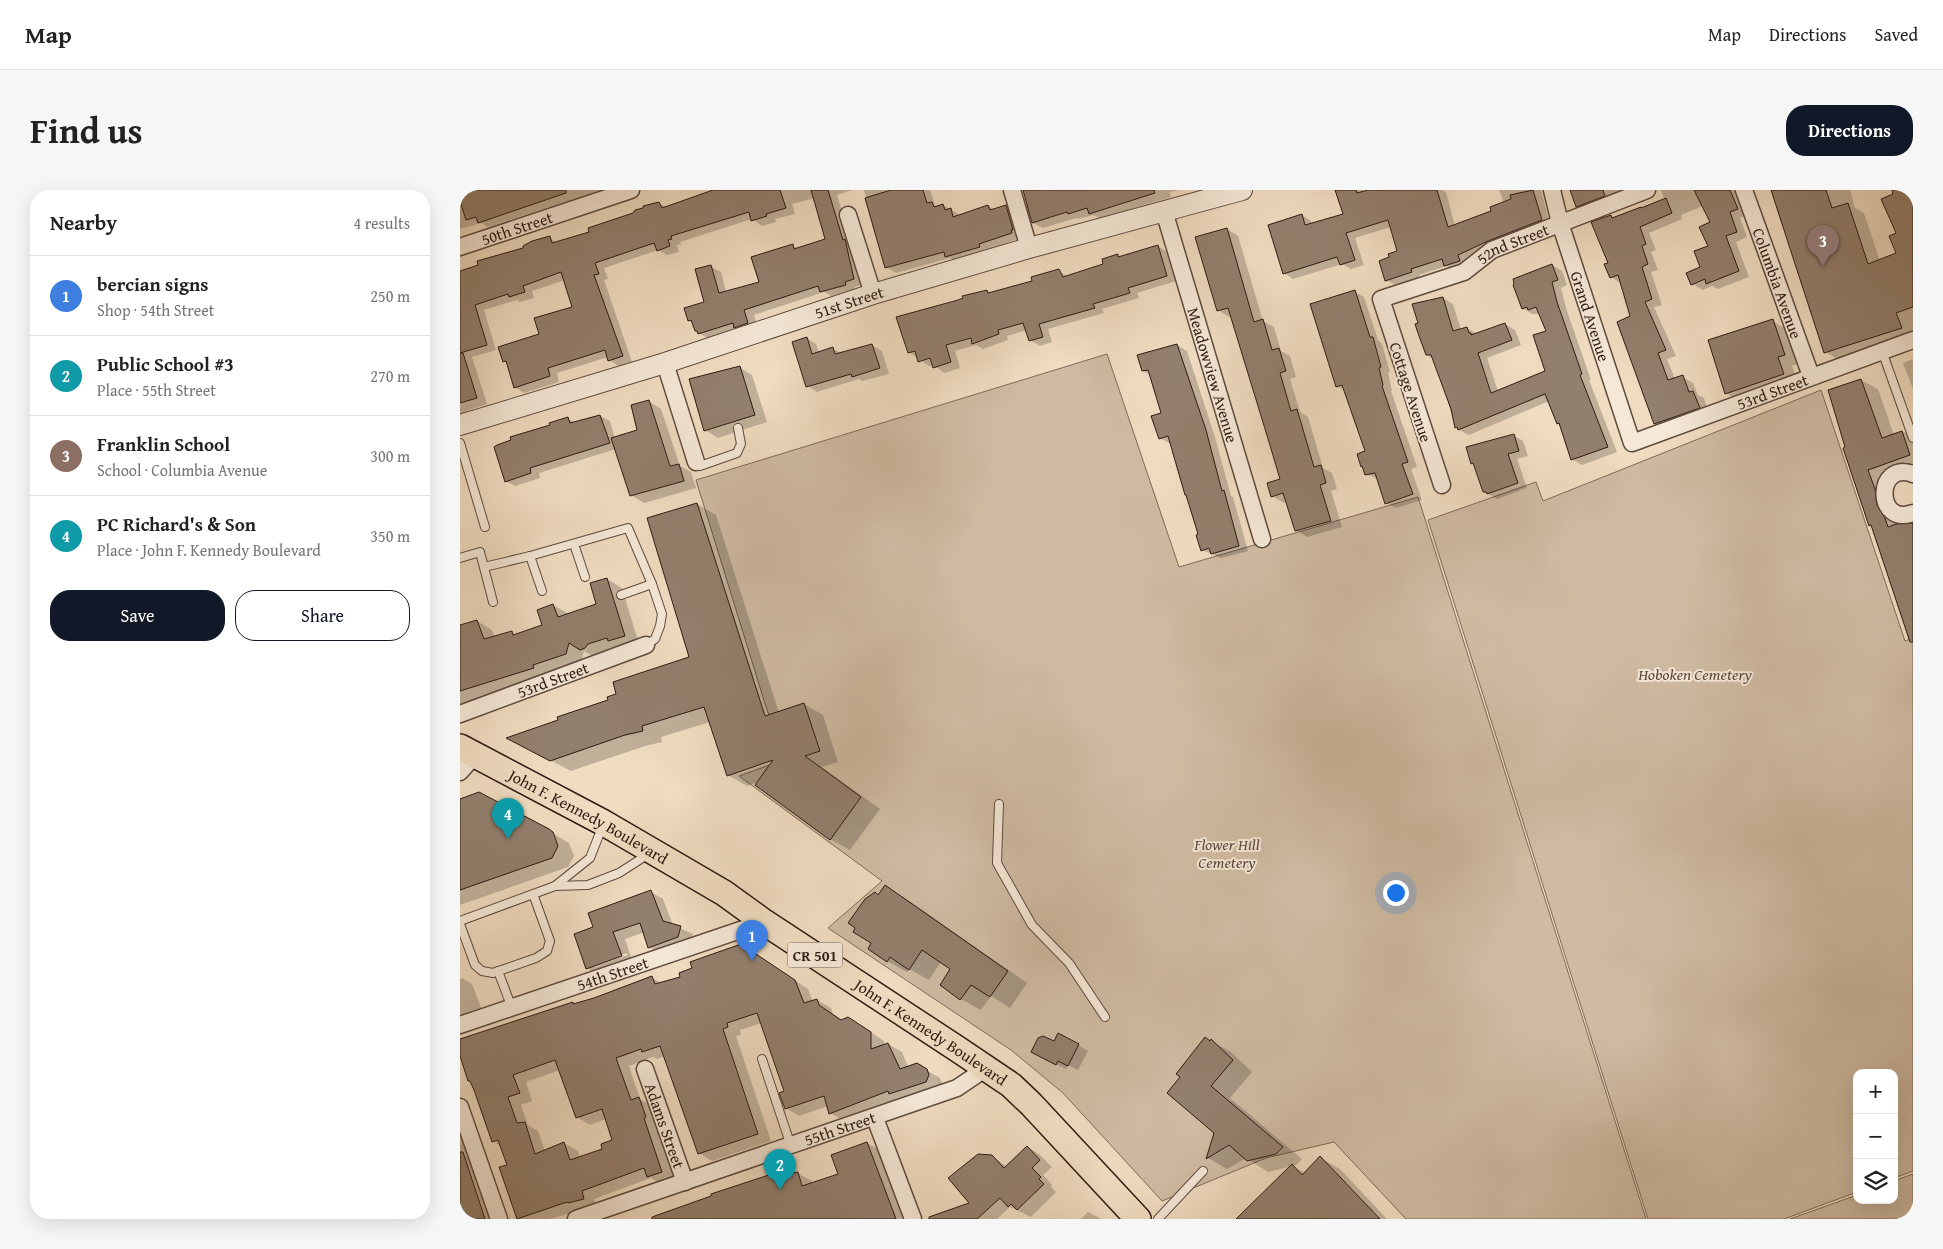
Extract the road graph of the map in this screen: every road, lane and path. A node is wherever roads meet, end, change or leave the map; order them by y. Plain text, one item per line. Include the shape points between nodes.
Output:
1 (631, 190) edge
2 (1012, 190) edge
3 (1242, 190) edge
4 (1552, 190) edge
5 (1647, 190) edge
6 (1744, 190) edge
7 (1164, 211) junction
8 (848, 215) dead end
9 (1560, 223) junction
10 (460, 247) edge
11 (1029, 248) junction
12 (873, 294) junction
13 (1381, 299) joint
14 (1913, 340) edge
15 (1882, 351) junction
16 (665, 363) junction
17 (1811, 376) junction
18 (460, 425) edge
19 (738, 428) dead end
20 (1913, 438) edge
21 (460, 443) edge
22 (1632, 443) joint
23 (696, 462) joint
24 (1913, 474) edge
25 (1442, 486) dead end
26 (1913, 513) edge
27 (485, 526) dead end
28 (1262, 540) dead end
29 (574, 544) junction
30 (530, 556) junction
31 (460, 558) edge
32 (484, 566) junction
33 (585, 577) dead end
34 (652, 584) junction
35 (542, 591) dead end
36 (621, 595) dead end
37 (492, 602) dead end
38 (646, 645) joint
39 (460, 714) edge
40 (465, 758) edge
41 (999, 804) dead end
42 (604, 823) junction
43 (654, 851) junction
44 (555, 886) junction
45 (533, 894) junction
46 (460, 922) edge
47 (764, 922) junction
48 (498, 971) junction
49 (512, 1008) junction
50 (1105, 1017) dead end
51 (460, 1025) edge
52 (762, 1059) dead end
53 (645, 1069) dead end
54 (985, 1069) junction
55 (460, 1107) edge
56 (875, 1118) junction
57 (791, 1146) junction
58 (1203, 1171) dead end
59 (685, 1182) junction
60 (499, 1219) edge
61 (576, 1219) edge
62 (913, 1219) edge
63 (1138, 1219) edge
64 (1158, 1219) edge

1 - 10 street, 50th Street
2 - 11 street
3 - 7 street, 51st Street
4 - 9 street, Grand Avenue
5 - 9 street, 52nd Street
6 - 17 street, Columbia Avenue
7 - 11 street, 51st Street
7 - 28 street, Meadowview Avenue
8 - 12 street
9 - 13 street, 52nd Street via 1492,250 1464,272
9 - 22 street, Grand Avenue
11 - 12 street, 51st Street
12 - 16 street, 51st Street
13 - 25 street, Cottage Avenue
14 - 15 street, 53rd Street
15 - 17 street, 53rd Street
15 - 20 lane
16 - 18 street, 51st Street
16 - 23 street
17 - 22 street, 53rd Street
19 - 23 lane via 741,444 737,453 700,466
21 - 27 lane
24 - 26 street via 1903,472 1890,478 1884,497 1886,504 1896,513
29 - 30 lane
29 - 33 lane
29 - 34 lane via 628,528
30 - 32 lane
30 - 35 lane
31 - 32 lane via 480,552
32 - 37 lane
34 - 36 lane
34 - 38 lane via 662,614 654,639
38 - 39 street, 53rd Street
40 - 42 main road, John F. Kennedy Boulevard / CR 501
41 - 50 lane via 997,863 1032,925 1069,963
42 - 43 main road, John F. Kennedy Boulevard / CR 501
42 - 44 lane via 590,858
43 - 44 lane via 619,873 588,885
43 - 47 main road, John F. Kennedy Boulevard / CR 501 via 724,893
44 - 45 lane
45 - 46 lane
45 - 48 lane via 550,941 547,951
46 - 48 lane via 475,965 482,971
47 - 49 street, 54th Street
47 - 54 main road, John F. Kennedy Boulevard / CR 501
48 - 49 lane
49 - 51 street, 54th Street
52 - 57 lane
53 - 59 street, Adams Street
54 - 56 street, 55th Street via 957,1088
54 - 63 main road, John F. Kennedy Boulevard / CR 501 via 1031,1104
55 - 60 street
56 - 57 street, 55th Street
56 - 62 street
57 - 59 street, 55th Street
58 - 64 lane
59 - 61 street, 55th Street

